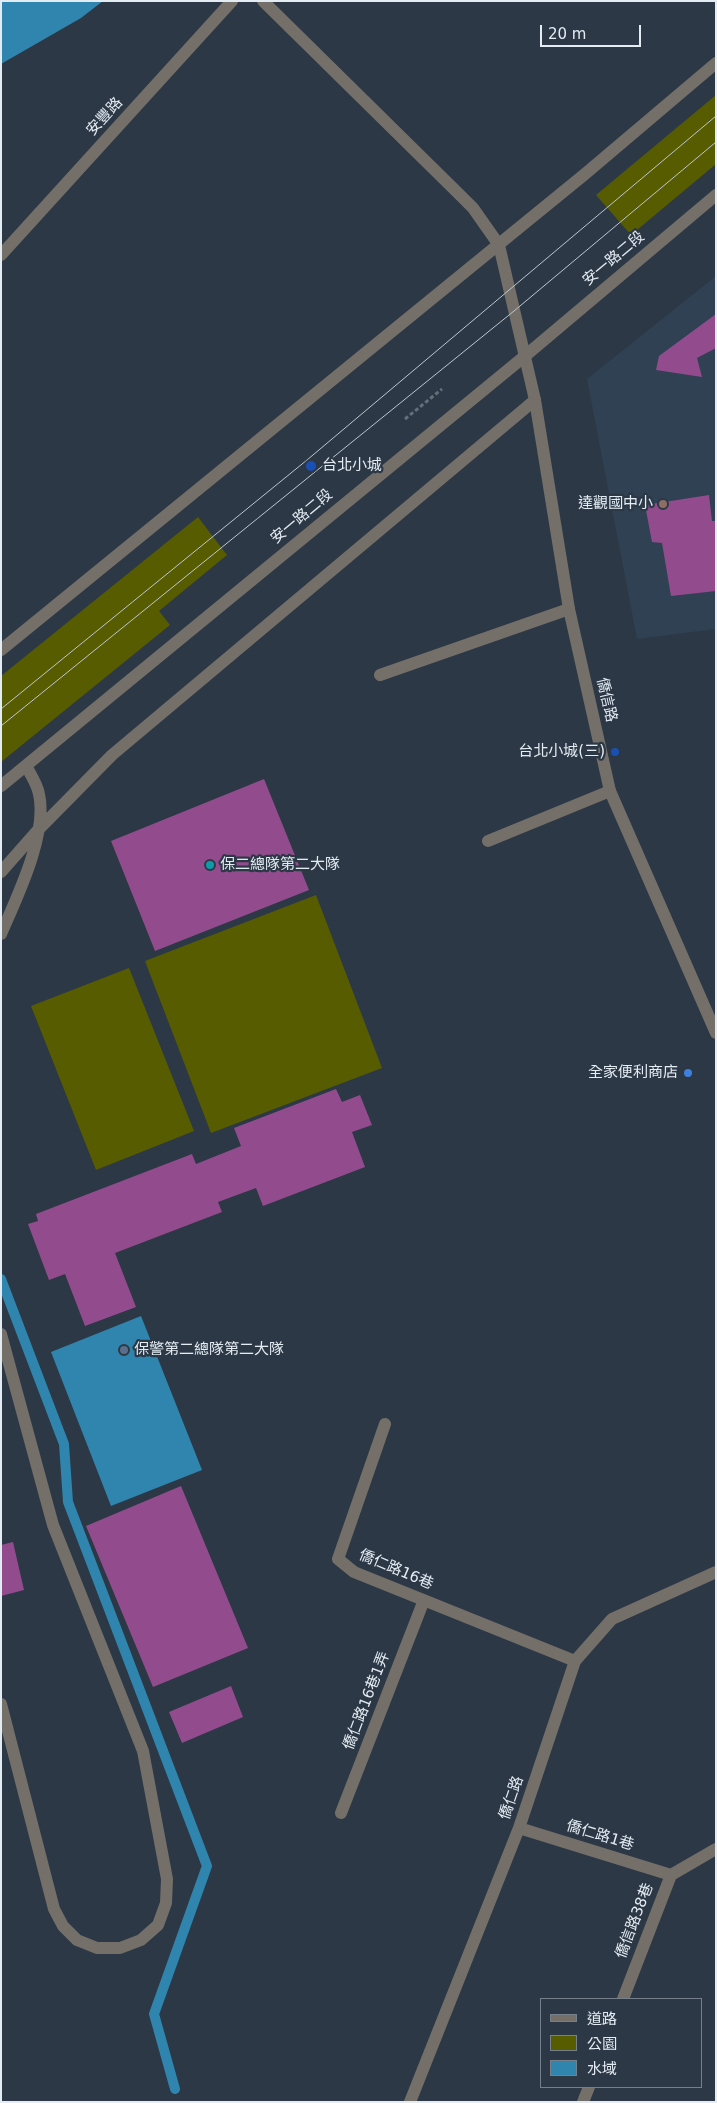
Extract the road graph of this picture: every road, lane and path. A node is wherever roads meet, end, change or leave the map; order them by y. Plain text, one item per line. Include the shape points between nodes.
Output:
1 (232, 1) edge
2 (264, 1) edge
3 (716, 63) edge
4 (716, 195) edge
5 (499, 244) junction
6 (1, 255) edge
7 (525, 356) junction
8 (442, 389) dead end
9 (535, 400) junction
10 (405, 419) dead end
11 (569, 609) junction
12 (1, 650) edge
13 (380, 675) dead end
14 (26, 766) junction
15 (1, 786) edge
16 (610, 791) junction
17 (38, 830) junction
18 (488, 841) dead end
19 (1, 872) edge
20 (1, 934) edge
21 (716, 1033) edge
22 (1, 1334) edge
23 (385, 1424) dead end
24 (716, 1572) edge
25 (424, 1600) junction
26 (575, 1661) junction
27 (1, 1704) edge
28 (341, 1813) dead end
29 (519, 1828) junction
30 (716, 1850) edge
31 (671, 1875) junction
32 (623, 1998) edge
33 (589, 2088) edge
34 (410, 2102) edge
35 (583, 2102) edge

1 - 6 street, 安豐路
2 - 5 street via 473,208
3 - 5 street
4 - 7 street, 安一路二段
5 - 7 street, 僑信路
5 - 12 street
7 - 9 street, 僑信路
7 - 14 street, 安一路二段
8 - 10 path
9 - 11 street, 僑信路
9 - 17 street via 112,755
11 - 13 street
11 - 16 street, 僑信路
14 - 15 street, 安一路二段
14 - 17 street via 39,794
16 - 18 street
16 - 21 street, 僑信路
17 - 19 street
17 - 20 street via 27,872
22 - 27 street via 53,1525 144,1751 167,1880 166,1903 158,1925 141,1940 120,1948 97,1948 78,1940 63,1926 54,1909
23 - 25 street, 僑仁路16巷 via 338,1559 354,1572
24 - 26 street, 僑仁路 via 612,1619
25 - 26 street, 僑仁路16巷
25 - 28 street, 僑仁路16巷1弄
26 - 29 street, 僑仁路
29 - 31 street, 僑仁路1巷
29 - 34 street, 僑仁路
30 - 31 street, 僑信路38巷
31 - 32 street, 僑信路38巷
33 - 35 street

